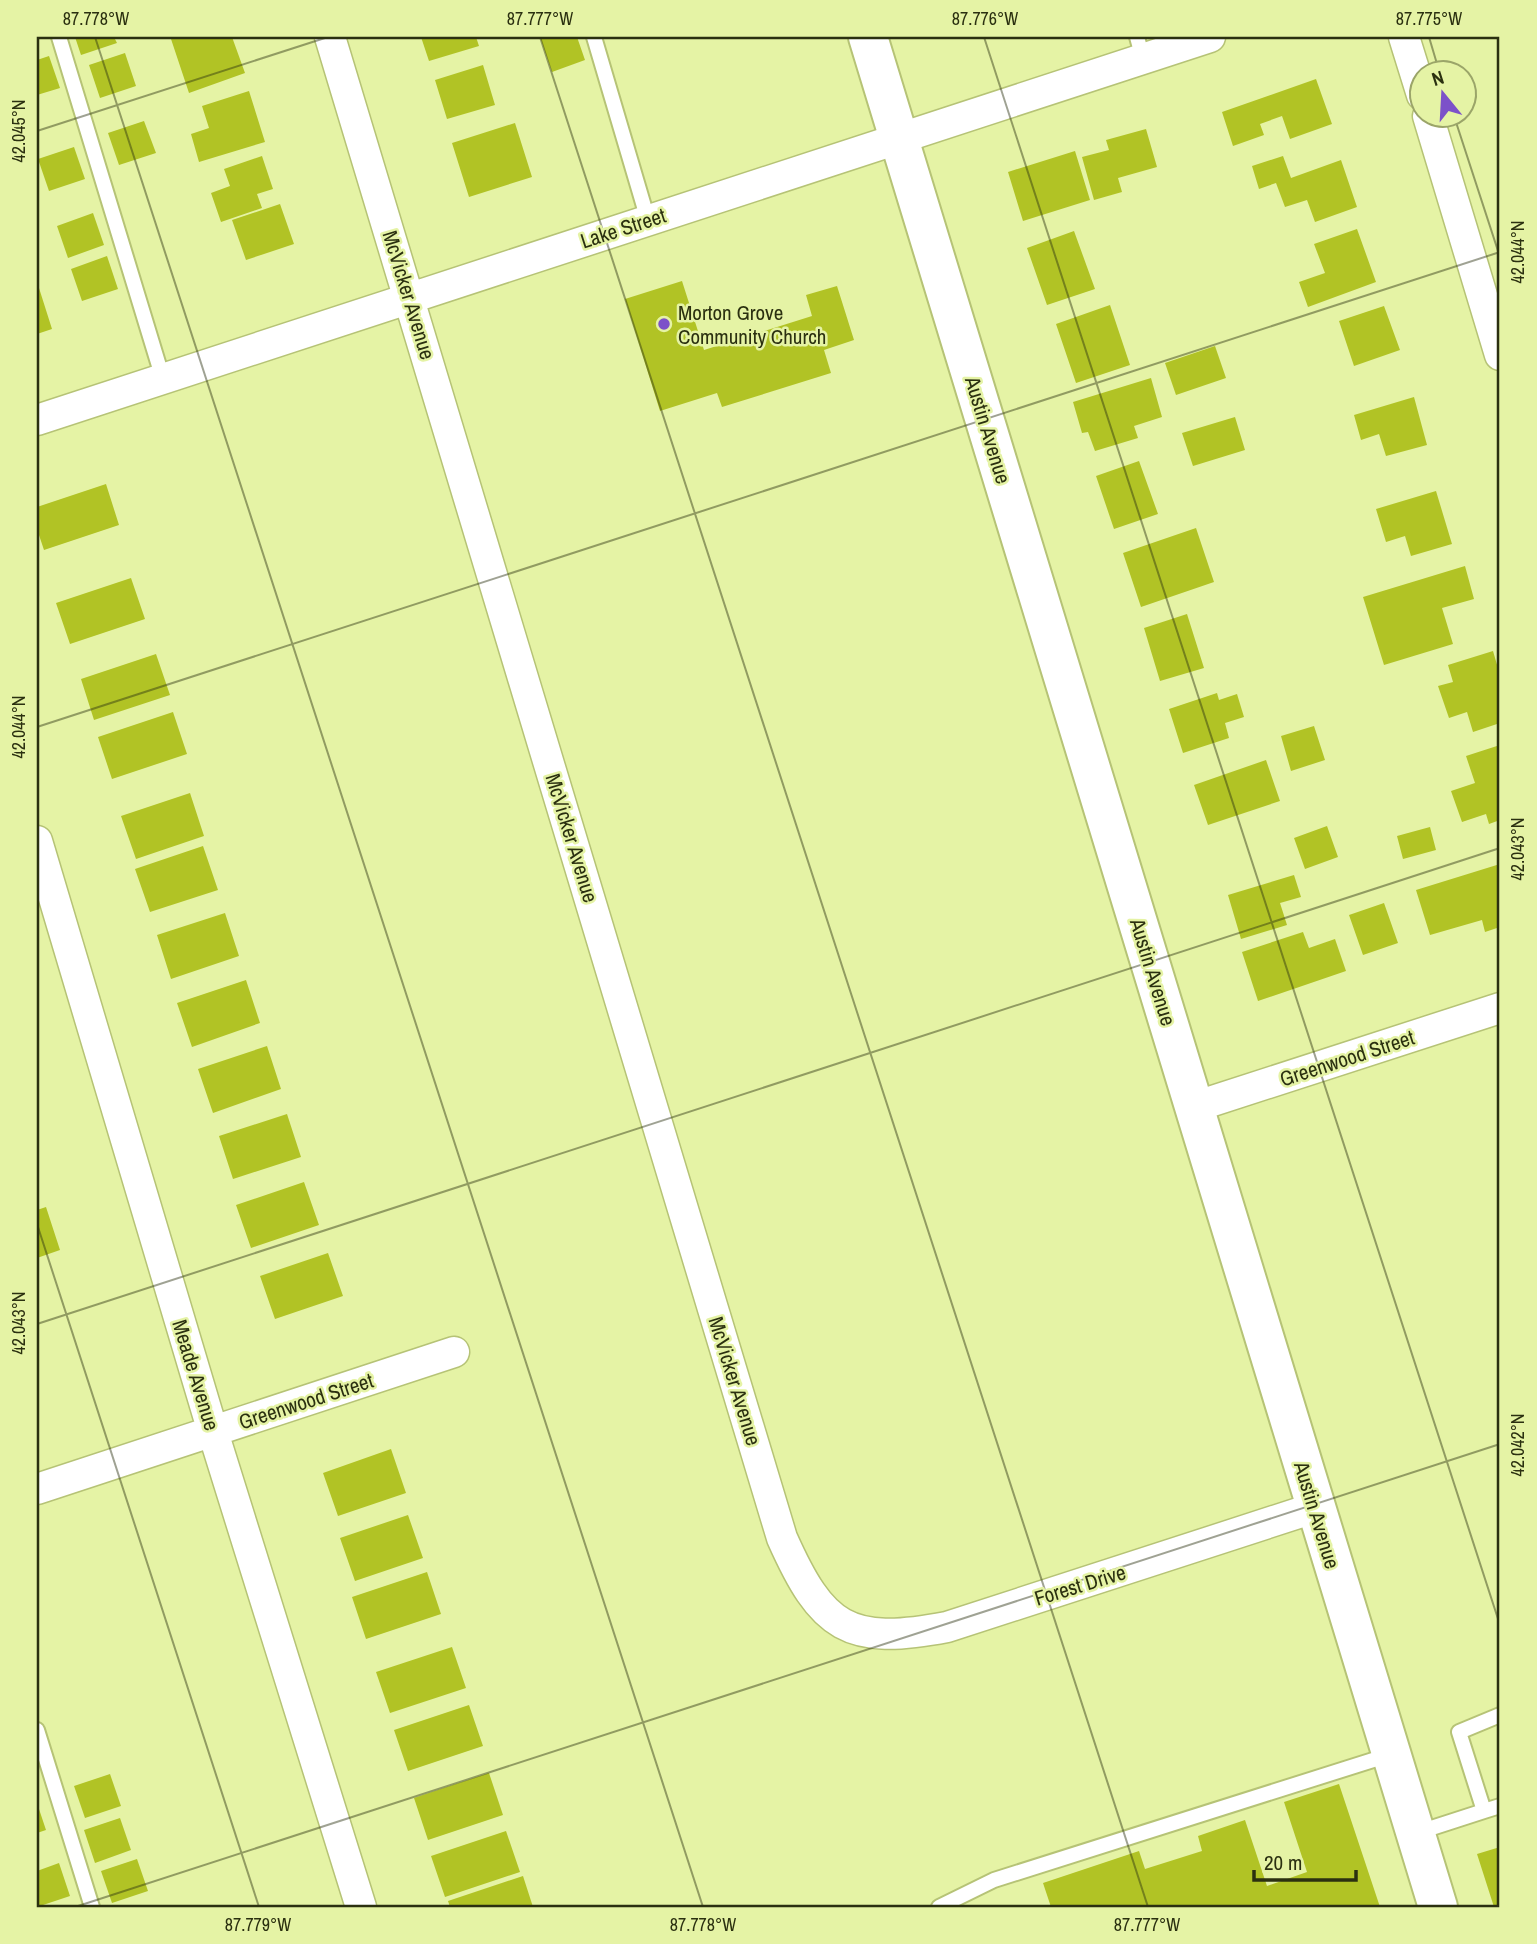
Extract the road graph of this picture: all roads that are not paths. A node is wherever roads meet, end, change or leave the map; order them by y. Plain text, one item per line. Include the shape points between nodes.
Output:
1 (59, 37) edge
2 (330, 37) edge
3 (594, 37) edge
4 (868, 37) edge
5 (1210, 37) edge
6 (1404, 37) edge
7 (1140, 48) edge
8 (1411, 60) edge
9 (1432, 130) edge
10 (900, 138) junction
11 (648, 220) junction
12 (410, 298) junction
13 (1500, 355) edge
14 (163, 379) junction
15 (37, 420) edge
16 (37, 841) edge
17 (1500, 1008) edge
18 (1194, 1107) junction
19 (454, 1352) dead end
20 (213, 1432) junction
21 (37, 1489) edge
22 (1314, 1508) junction
23 (842, 1623) joint
24 (1500, 1715) edge
25 (37, 1730) edge
26 (1391, 1754) junction
27 (1500, 1806) edge
28 (1484, 1811) junction
29 (1415, 1833) junction
30 (92, 1907) edge
31 (360, 1907) edge
32 (939, 1907) edge
33 (1438, 1907) edge

1 - 14 lane
2 - 12 street, McVicker Avenue
3 - 11 lane
4 - 10 street, Austin Avenue
5 - 7 street, Lake Street
6 - 8 street
7 - 10 street, Lake Street
9 - 13 street
10 - 11 street, Lake Street
10 - 18 street, Austin Avenue
11 - 12 street, Lake Street
12 - 14 street, Lake Street
12 - 23 street, McVicker Avenue via 782,1538 816,1602
14 - 15 street, Lake Street
16 - 20 street, Meade Avenue
17 - 18 street, Greenwood Street
18 - 22 street, Austin Avenue
19 - 20 street, Greenwood Street
20 - 21 street, Greenwood Street
20 - 31 street, Meade Avenue
22 - 23 street, Forest Drive via 947,1627 872,1635
22 - 26 street, Austin Avenue
24 - 28 lane via 1459,1732
25 - 30 lane
26 - 29 street, Austin Avenue
26 - 32 lane via 994,1880
27 - 28 lane
28 - 29 lane
29 - 33 street, Austin Avenue

